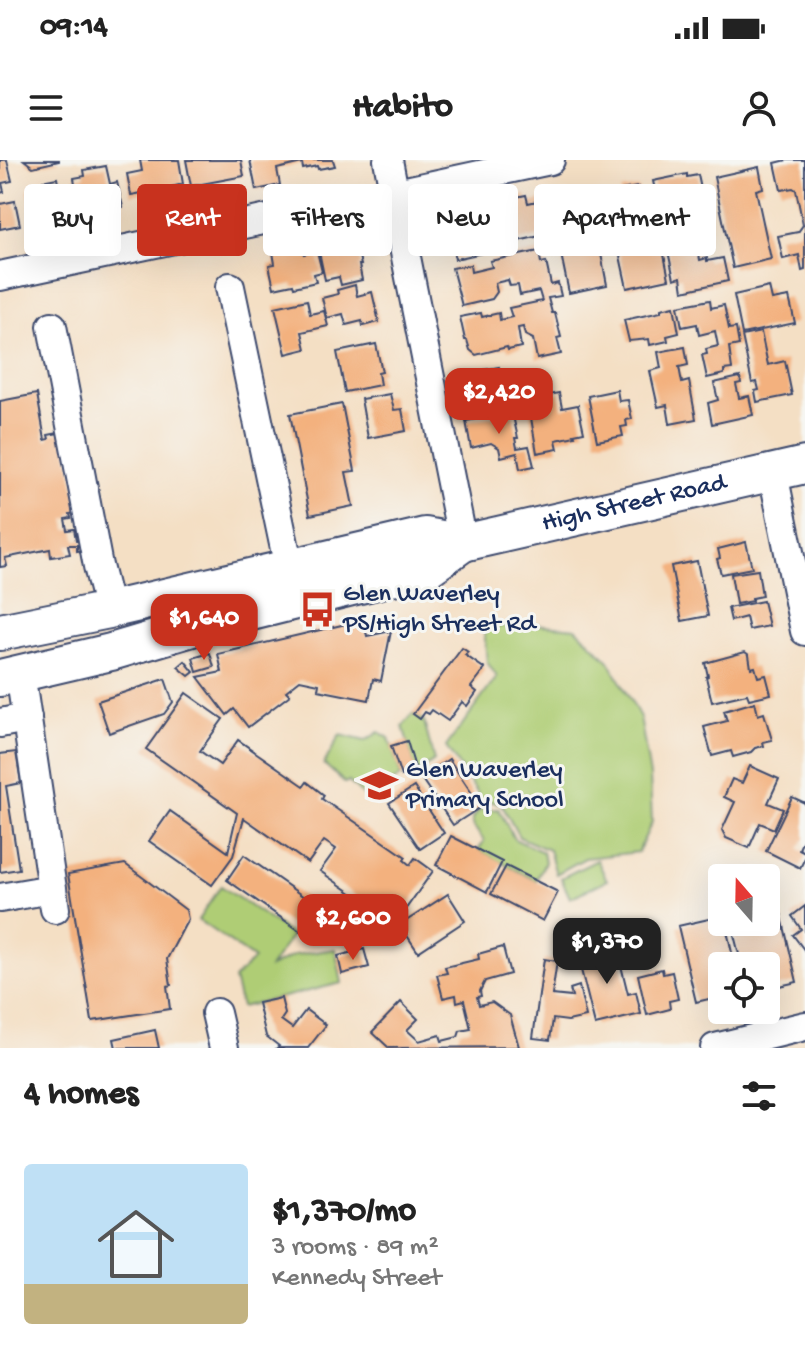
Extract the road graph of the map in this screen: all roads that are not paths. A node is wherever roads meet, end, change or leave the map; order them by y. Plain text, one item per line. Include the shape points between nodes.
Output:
1 (550, 160) edge
2 (393, 187) edge
3 (0, 276) edge
4 (230, 287) dead end
5 (52, 326) dead end
6 (789, 469) edge
7 (463, 543) junction
8 (289, 568) junction
9 (109, 610) junction
10 (805, 631) edge
11 (0, 632) edge
12 (10, 675) edge
13 (14, 720) edge
14 (0, 884) edge
15 (52, 891) junction
16 (0, 898) edge
17 (216, 1013) dead end
18 (805, 1026) edge
19 (224, 1048) edge
20 (715, 1048) edge

1 - 2 street
2 - 3 street
2 - 7 street
4 - 8 street
5 - 9 street
6 - 7 main road, High Street Road
6 - 10 street
7 - 8 main road, High Street Road via 425,536
7 - 12 main road, High Street Road via 428,568
8 - 9 main road, High Street Road
9 - 11 main road, High Street Road
12 - 13 street
13 - 15 street
14 - 15 street
15 - 16 street
17 - 19 street
18 - 20 street

